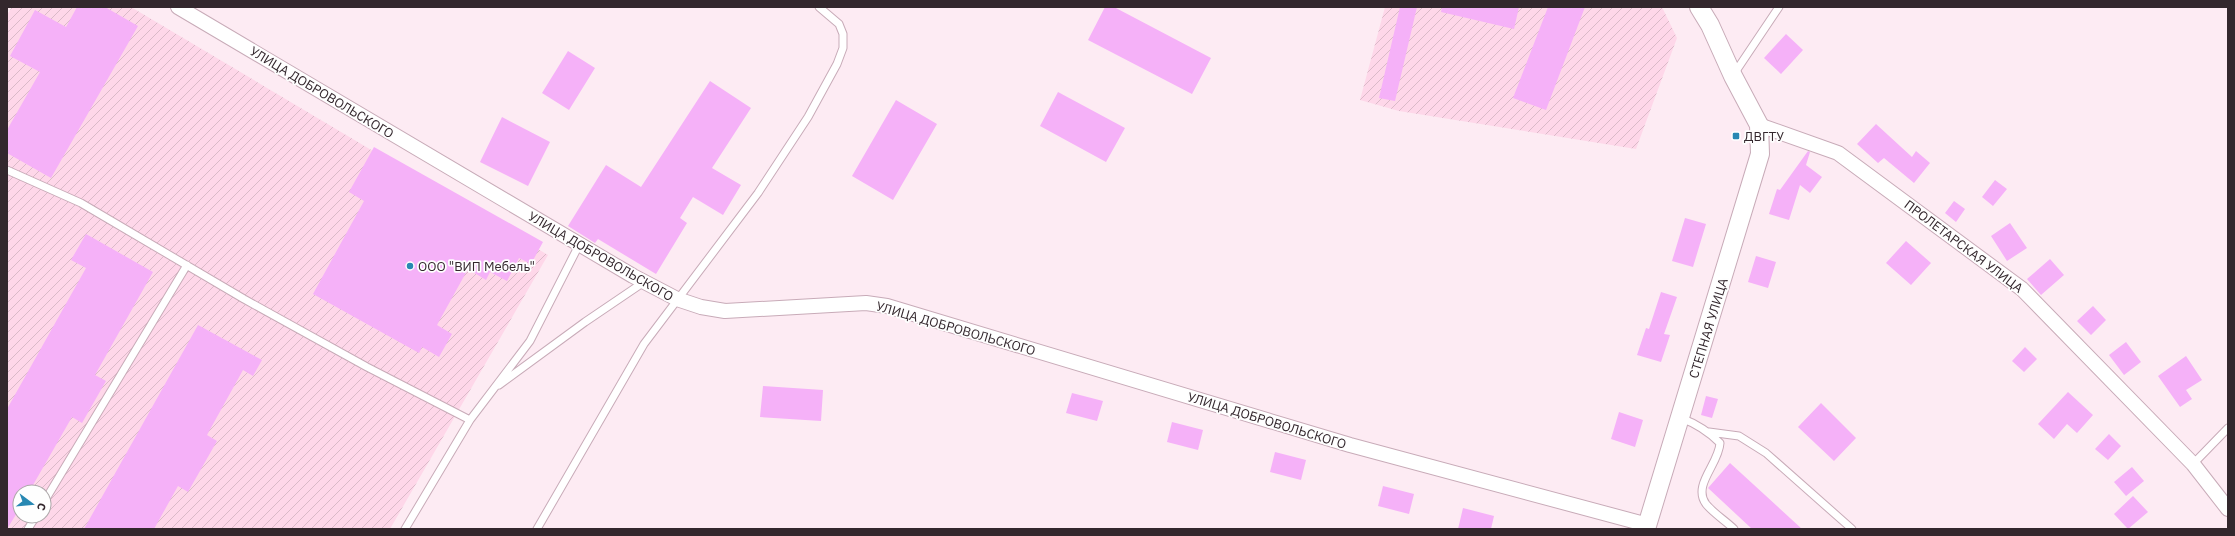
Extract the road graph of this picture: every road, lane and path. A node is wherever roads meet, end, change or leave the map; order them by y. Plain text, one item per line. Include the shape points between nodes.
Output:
1 (178, 7) edge
2 (819, 7) edge
3 (1699, 7) edge
4 (1779, 7) edge
5 (1733, 76) junction
6 (1759, 125) junction
7 (7, 170) edge
8 (579, 245) junction
9 (187, 265) junction
10 (644, 282) junction
11 (677, 299) junction
12 (493, 390) junction
13 (1680, 418) junction
14 (470, 420) junction
15 (2228, 428) edge
16 (1709, 432) junction
17 (2193, 464) junction
18 (52, 489) edge
19 (2228, 509) edge
20 (1647, 527) edge
21 (405, 529) edge
22 (537, 529) edge
23 (1734, 529) edge
24 (1852, 529) edge

1 - 8 street, УЛИЦА ДОБРОВОЛЬСКОГО
2 - 11 lane via 839,24 843,34 843,48 837,64 808,117 758,193
3 - 5 street via 1710,24
4 - 5 lane
5 - 6 street
6 - 13 street, СТЕПНАЯ УЛИЦА via 1760,154
6 - 17 street, ПРОЛЕТАРСКАЯ УЛИЦА via 1838,153 2022,289
7 - 9 lane via 81,203
8 - 10 street, УЛИЦА ДОБРОВОЛЬСКОГО
8 - 12 lane via 530,341
9 - 14 lane via 368,367
9 - 18 lane
10 - 11 street, УЛИЦА ДОБРОВОЛЬСКОГО
10 - 12 lane
11 - 20 street, УЛИЦА ДОБРОВОЛЬСКОГО via 725,311 866,303 887,306 1350,445
11 - 22 lane via 644,344
12 - 14 lane
13 - 16 lane
13 - 20 street, СТЕПНАЯ УЛИЦА
14 - 21 lane
15 - 17 lane
16 - 23 lane via 1720,444 1720,453 1702,486 1702,495 1706,504
16 - 24 lane via 1739,436 1766,453
17 - 19 street, ПРОЛЕТАРСКАЯ УЛИЦА

